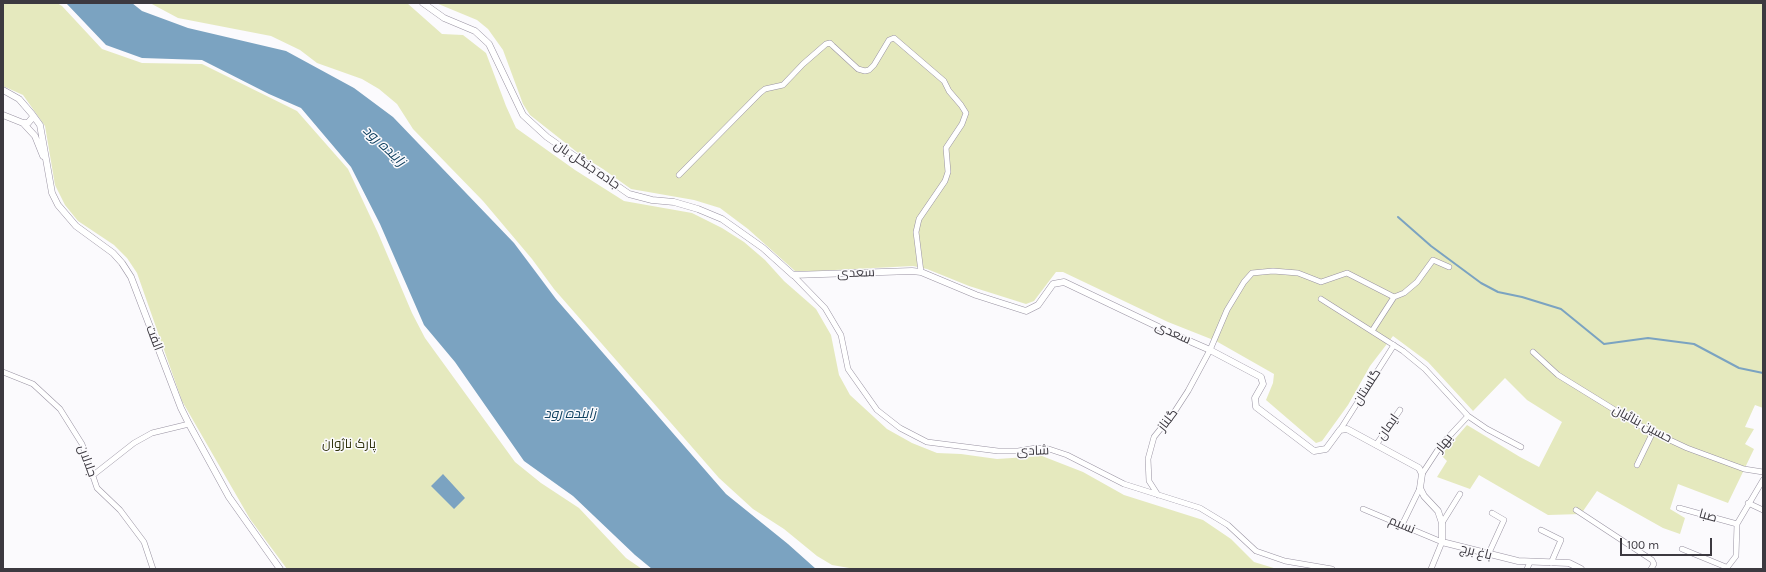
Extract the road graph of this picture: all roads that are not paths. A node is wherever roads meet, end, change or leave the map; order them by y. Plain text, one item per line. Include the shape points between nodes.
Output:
1 (423, 3) edge
2 (3, 90) edge
3 (32, 114) junction
4 (3, 115) edge
5 (23, 123) junction
6 (47, 169) junction
7 (678, 175) dead end
8 (1449, 267) dead end
9 (921, 272) junction
10 (793, 275) junction
11 (1394, 297) junction
12 (1321, 299) dead end
13 (1372, 331) junction
14 (1394, 345) junction
15 (1210, 350) junction
16 (1533, 352) dead end
17 (3, 372) edge
18 (1400, 410) dead end
19 (1468, 416) junction
20 (189, 424) junction
21 (1340, 430) junction
22 (1653, 432) junction
23 (1376, 445) junction
24 (1521, 447) dead end
25 (1637, 465) dead end
26 (1763, 472) edge
27 (1422, 474) junction
28 (92, 476) junction
29 (1763, 480) edge
30 (1420, 488) junction
31 (1460, 494) dead end
32 (1158, 495) junction
33 (1748, 503) junction
34 (1680, 508) dead end
35 (1363, 509) dead end
36 (1576, 510) dead end
37 (1763, 510) edge
38 (1492, 513) dead end
39 (1442, 523) junction
40 (1737, 524) junction
41 (1402, 525) junction
42 (1541, 530) dead end
43 (1442, 542) junction
44 (1682, 549) dead end
45 (1488, 555) junction
46 (1530, 562) junction
47 (1552, 563) junction
48 (1726, 568) edge
49 (153, 569) edge
50 (280, 569) edge
51 (1332, 569) edge
52 (1431, 569) edge
53 (1527, 569) edge
54 (1581, 569) edge
55 (1651, 569) edge

1 - 10 street, جاده جنگل بان via 444,18 475,31 489,44 523,115 547,137 629,194 674,202 722,219 763,248
2 - 3 street, الفت via 19,99
3 - 5 street via 28,123
3 - 6 street, الفت via 42,133
4 - 5 street
5 - 6 street via 35,136
6 - 20 street, الفت via 52,193 58,205 76,226 113,254 131,277
7 - 9 street via 760,93 783,85 826,44 830,43 858,69 865,71 874,65 889,40 894,38 944,81 966,113 946,148 946,181 919,219 916,232
8 - 11 street via 1433,260 1417,282 1404,293
9 - 10 street, سعدی
9 - 15 street, سعدی via 976,295 1026,311 1038,305 1053,284 1064,282
10 - 32 street, شادی via 825,308 841,336 848,369 852,375 877,410 900,428 927,442 998,451 1049,449 1067,454 1124,484
11 - 13 street
11 - 15 street, گلناز via 1347,273 1321,282 1298,273 1273,270 1252,273 1227,310
12 - 13 street
13 - 14 street
14 - 19 street via 1425,369
14 - 21 street, گلستان
15 - 21 street, سعدی via 1261,377 1263,384 1255,398 1256,407 1314,451 1326,449
15 - 32 street, گلناز via 1188,391 1154,437 1148,460 1149,481
16 - 22 street, حسین بنائیان via 1558,375
17 - 28 street, جلالان via 33,384 60,409 82,444
18 - 23 street, ایمان
19 - 24 street
19 - 27 street, بهار via 1441,445
20 - 28 street via 152,433 134,443
20 - 50 street, الفت via 229,497
21 - 23 street via 1347,429
22 - 25 street
22 - 26 street, حسین بنائیان via 1688,448
23 - 27 street via 1418,468
27 - 30 street
28 - 49 street, جلالان via 97,488 120,510 144,542
29 - 33 street
30 - 39 street via 1438,511
30 - 41 street
31 - 39 street
32 - 51 street, شادی via 1200,508 1228,524 1256,551 1285,561
33 - 37 street
33 - 40 street
34 - 40 street, صبا
35 - 41 street, نسیم
36 - 55 street via 1652,560 1654,564
38 - 45 street via 1504,520
39 - 43 street
40 - 48 street via 1736,556
41 - 43 street, نسیم
42 - 47 street via 1561,540
43 - 45 street, باغ برج
43 - 52 street
44 - 48 street
45 - 46 street, باغ برج
46 - 47 street, باغ برج
46 - 53 street
47 - 54 street, باغ برج via 1569,564

